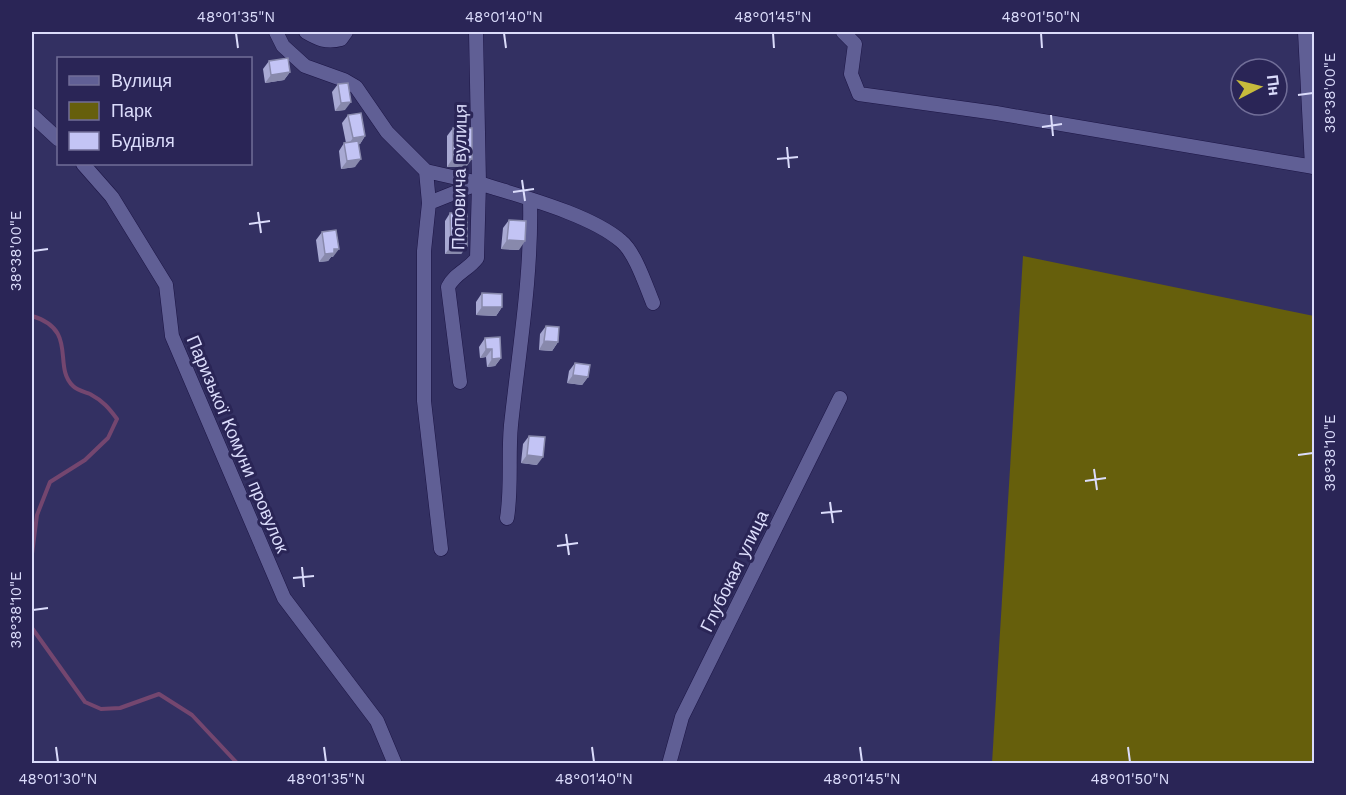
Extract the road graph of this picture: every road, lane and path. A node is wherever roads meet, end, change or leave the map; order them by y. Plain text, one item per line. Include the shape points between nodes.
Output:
1 (276, 32) edge
2 (306, 32) edge
3 (346, 32) edge
4 (476, 32) edge
5 (843, 32) edge
6 (1305, 32) edge
7 (32, 116) edge
8 (57, 139) edge
9 (84, 165) edge
10 (1313, 167) edge
11 (426, 171) junction
12 (479, 183) junction
13 (530, 200) junction
14 (429, 203) junction
15 (653, 303) dead end
16 (460, 382) dead end
17 (840, 398) dead end
18 (507, 518) dead end
19 (441, 549) dead end
20 (395, 764) edge
21 (669, 764) edge

1 - 11 street via 283,46 305,66 356,87 387,132
2 - 3 street via 325,41 341,39
4 - 12 street, Поповича вулиця
5 - 10 street via 855,44 851,74 859,94 996,112
6 - 10 street
7 - 8 street
9 - 20 street, Паризької Комуни провулок via 112,197 166,285 172,336 284,598 377,721
11 - 12 street
11 - 14 street
12 - 13 street
12 - 14 street
12 - 16 street, Поповича вулиця via 477,258 470,268 453,276 448,287
13 - 15 street via 591,224 622,242
13 - 18 street via 529,260 509,451
14 - 19 street via 424,252 424,401
17 - 21 street, Глубокая улица via 682,717

